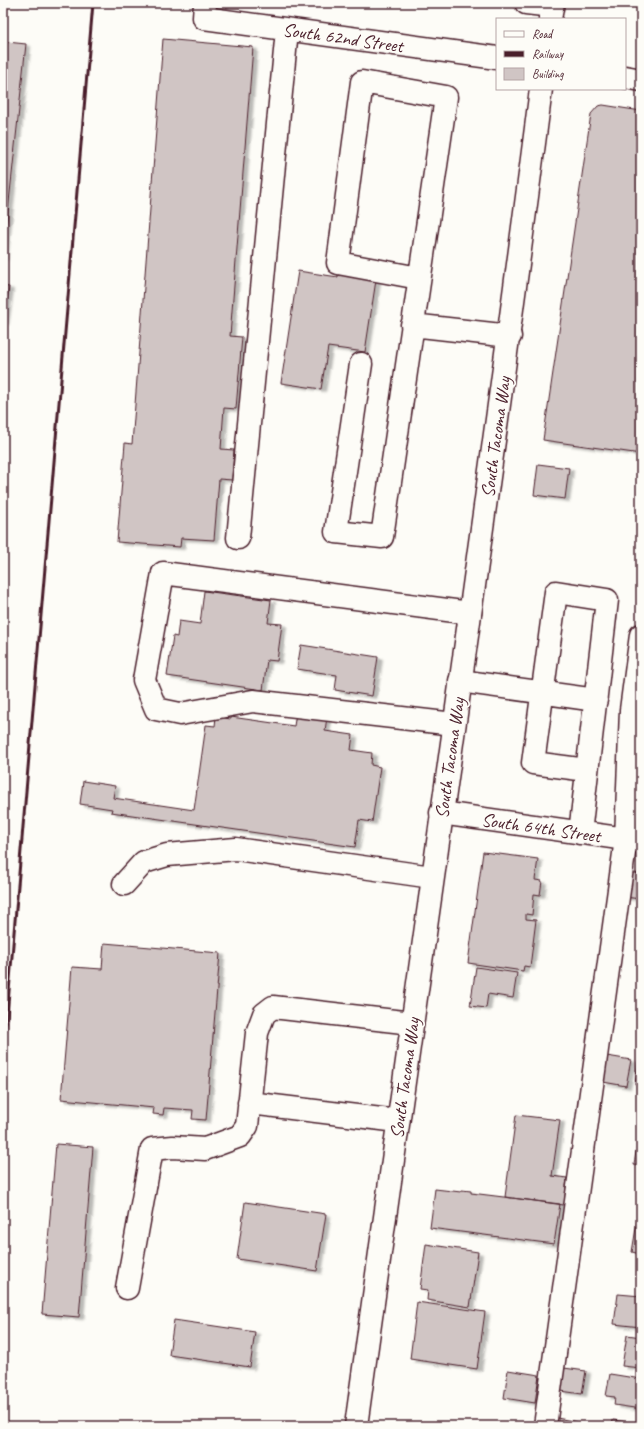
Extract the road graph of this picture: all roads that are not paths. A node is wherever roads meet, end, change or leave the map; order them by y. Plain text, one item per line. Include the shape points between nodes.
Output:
1 (526, 3) edge
2 (552, 9) edge
3 (205, 10) edge
4 (287, 30) junction
5 (496, 58) edge
6 (626, 77) edge
7 (641, 80) edge
8 (541, 90) edge
9 (419, 278) junction
10 (412, 325) junction
11 (510, 336) junction
12 (361, 364) dead end
13 (238, 538) dead end
14 (470, 613) junction
15 (641, 635) edge
16 (460, 681) junction
17 (542, 693) junction
18 (596, 700) junction
19 (454, 724) junction
20 (588, 770) junction
21 (441, 813) junction
22 (580, 833) junction
23 (633, 840) edge
24 (432, 877) junction
25 (124, 884) dead end
26 (412, 1022) junction
27 (249, 1103) junction
28 (398, 1120) junction
29 (127, 1288) dead end
30 (356, 1426) edge
31 (545, 1426) edge

1 - 2 main road
3 - 4 main road, South 62nd Street
4 - 5 main road, South 62nd Street
4 - 13 main road
6 - 7 main road
8 - 11 main road, South Tacoma Way
9 - 9 main road via 446,97 362,82 338,263
9 - 10 main road
10 - 11 main road
10 - 12 main road via 382,537 336,532
11 - 14 main road, South Tacoma Way
14 - 16 main road, South Tacoma Way
14 - 19 main road via 163,574 144,680 156,709 180,714 253,701
15 - 23 main road via 631,710
16 - 17 main road
16 - 19 main road, South Tacoma Way
17 - 18 main road
17 - 18 main road via 556,592 607,600
17 - 20 main road via 533,762
18 - 20 main road
19 - 21 main road, South Tacoma Way
20 - 22 main road
21 - 22 main road, South 64th Street
21 - 24 main road, South Tacoma Way
22 - 23 main road, South 64th Street
23 - 31 main road
24 - 25 main road via 236,849 167,855 144,862
24 - 26 main road, South Tacoma Way
26 - 27 main road via 272,1007 264,1014 257,1033
26 - 28 main road, South Tacoma Way
27 - 28 main road
27 - 29 main road via 247,1126 240,1136 206,1150 173,1147 152,1149
28 - 30 main road, South Tacoma Way

